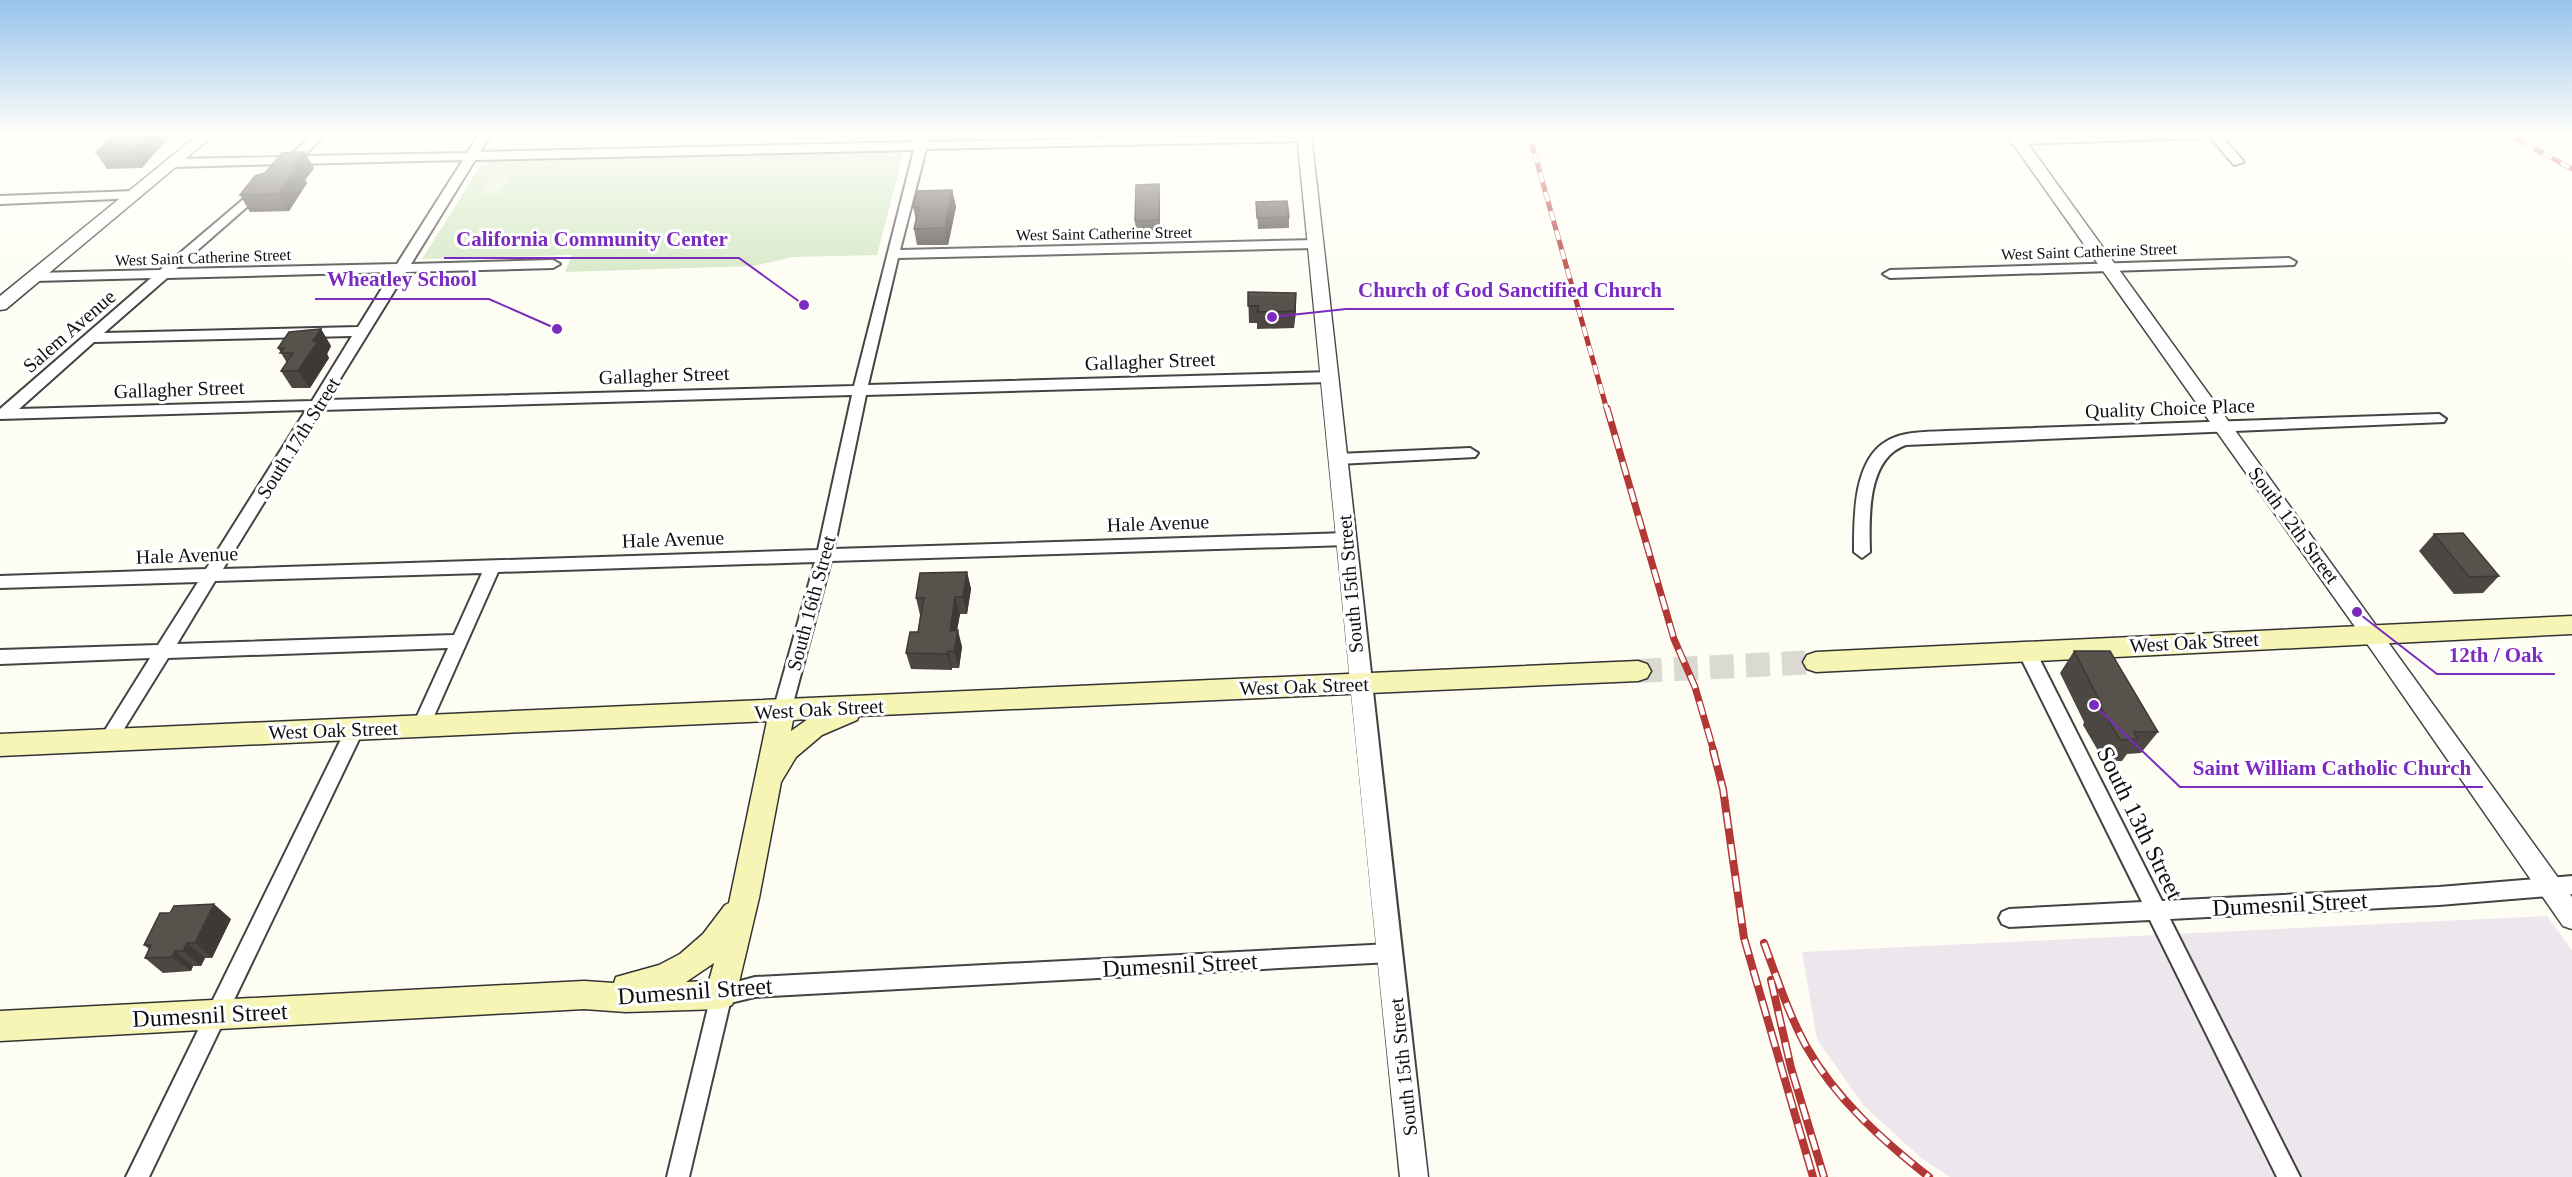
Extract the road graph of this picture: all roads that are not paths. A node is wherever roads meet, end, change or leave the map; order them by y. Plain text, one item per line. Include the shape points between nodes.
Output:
1 (141, 189) edge
2 (260, 189) edge
3 (451, 189) edge
4 (910, 189) edge
5 (1310, 189) edge
6 (2052, 189) edge
7 (134, 195) junction
8 (0, 200) edge
9 (1316, 244) junction
10 (893, 254) junction
11 (2289, 262) dead end
12 (553, 264) dead end
13 (2108, 267) junction
14 (402, 268) junction
15 (165, 274) junction
16 (1890, 274) dead end
17 (34, 277) junction
18 (0, 305) edge
19 (364, 331) junction
20 (91, 338) junction
21 (1330, 377) junction
22 (861, 388) junction
23 (318, 404) junction
24 (2, 414) edge
25 (2439, 419) dead end
26 (2223, 427) junction
27 (1470, 453) dead end
28 (1338, 459) junction
29 (1347, 538) junction
30 (1862, 552) dead end
31 (825, 555) junction
32 (493, 566) junction
33 (212, 575) junction
34 (0, 582) edge
35 (2572, 625) edge
36 (2372, 634) junction
37 (459, 641) junction
38 (163, 652) junction
39 (2027, 652) junction
40 (0, 657) edge
41 (1816, 662) tunnel mouth
42 (1638, 671) tunnel mouth
43 (1360, 684) junction
44 (867, 706) junction
45 (782, 711) junction
46 (421, 727) junction
47 (355, 729) junction
48 (108, 740) junction
49 (0, 745) edge
50 (770, 780) junction
51 (2561, 886) edge
52 (745, 898) junction
53 (2156, 911) junction
54 (2009, 918) dead end
55 (2572, 918) edge
56 (1390, 953) junction
57 (721, 994) junction
58 (584, 995) junction
59 (214, 1015) junction
60 (0, 1026) edge
61 (137, 1177) edge
62 (678, 1177) edge
63 (1414, 1177) edge
64 (2289, 1177) edge

1 - 7 street
2 - 15 street, Salem Avenue
3 - 14 street, South 17th Street
4 - 10 street, South 16th Street
5 - 9 street, South 15th Street
6 - 13 street, South 12th Street
7 - 8 street
7 - 17 street
9 - 10 street, West Saint Catherine Street
9 - 21 street, South 15th Street
10 - 22 street, South 16th Street
11 - 13 street, West Saint Catherine Street
12 - 14 street, West Saint Catherine Street
13 - 16 street, West Saint Catherine Street
13 - 26 street, South 12th Street
14 - 15 street, West Saint Catherine Street
14 - 19 street, South 17th Street
15 - 17 street, West Saint Catherine Street
15 - 20 street, Salem Avenue
17 - 18 street
19 - 20 street
19 - 23 street, South 17th Street
20 - 24 street, Salem Avenue
21 - 22 street, Gallagher Street
21 - 28 street, South 15th Street
22 - 23 street, Gallagher Street
22 - 31 street, South 16th Street
23 - 24 street, Gallagher Street
23 - 33 street, South 17th Street
25 - 26 street, Quality Choice Place
26 - 30 street, Quality Choice Place via 1903,440 1889,445 1880,455 1867,484
26 - 36 street, South 12th Street
27 - 28 street
28 - 29 street, South 15th Street
29 - 31 street, Hale Avenue
29 - 43 street, South 15th Street
31 - 32 street, Hale Avenue
31 - 45 street, South 16th Street
32 - 33 street, Hale Avenue
32 - 37 street
33 - 34 street, Hale Avenue
33 - 38 street, South 17th Street
35 - 36 main road, West Oak Street
36 - 39 main road, West Oak Street
36 - 51 street, South 12th Street
37 - 38 street
37 - 46 street
38 - 40 street
38 - 48 street, South 17th Street
39 - 41 main road, West Oak Street
39 - 53 street, South 13th Street
42 - 43 main road, West Oak Street
43 - 44 main road, West Oak Street
43 - 56 street, South 15th Street
44 - 45 main road, West Oak Street
44 - 50 main road via 813,728 787,749
45 - 46 main road, West Oak Street
45 - 50 main road, South 16th Street
46 - 47 main road, West Oak Street
47 - 48 main road, West Oak Street
47 - 59 street
48 - 49 main road, West Oak Street
50 - 52 main road, South 16th Street
51 - 53 street, Dumesnil Street
51 - 55 street, South 12th Street
52 - 57 main road, South 16th Street
52 - 58 main road via 711,948 678,972 656,981
53 - 54 street, Dumesnil Street
53 - 64 street, South 13th Street
56 - 57 street, Dumesnil Street via 755,987
56 - 63 street, South 15th Street
57 - 58 main road, Dumesnil Street via 626,998
57 - 62 street, South 16th Street
58 - 59 main road, Dumesnil Street
59 - 60 main road, Dumesnil Street
59 - 61 street

